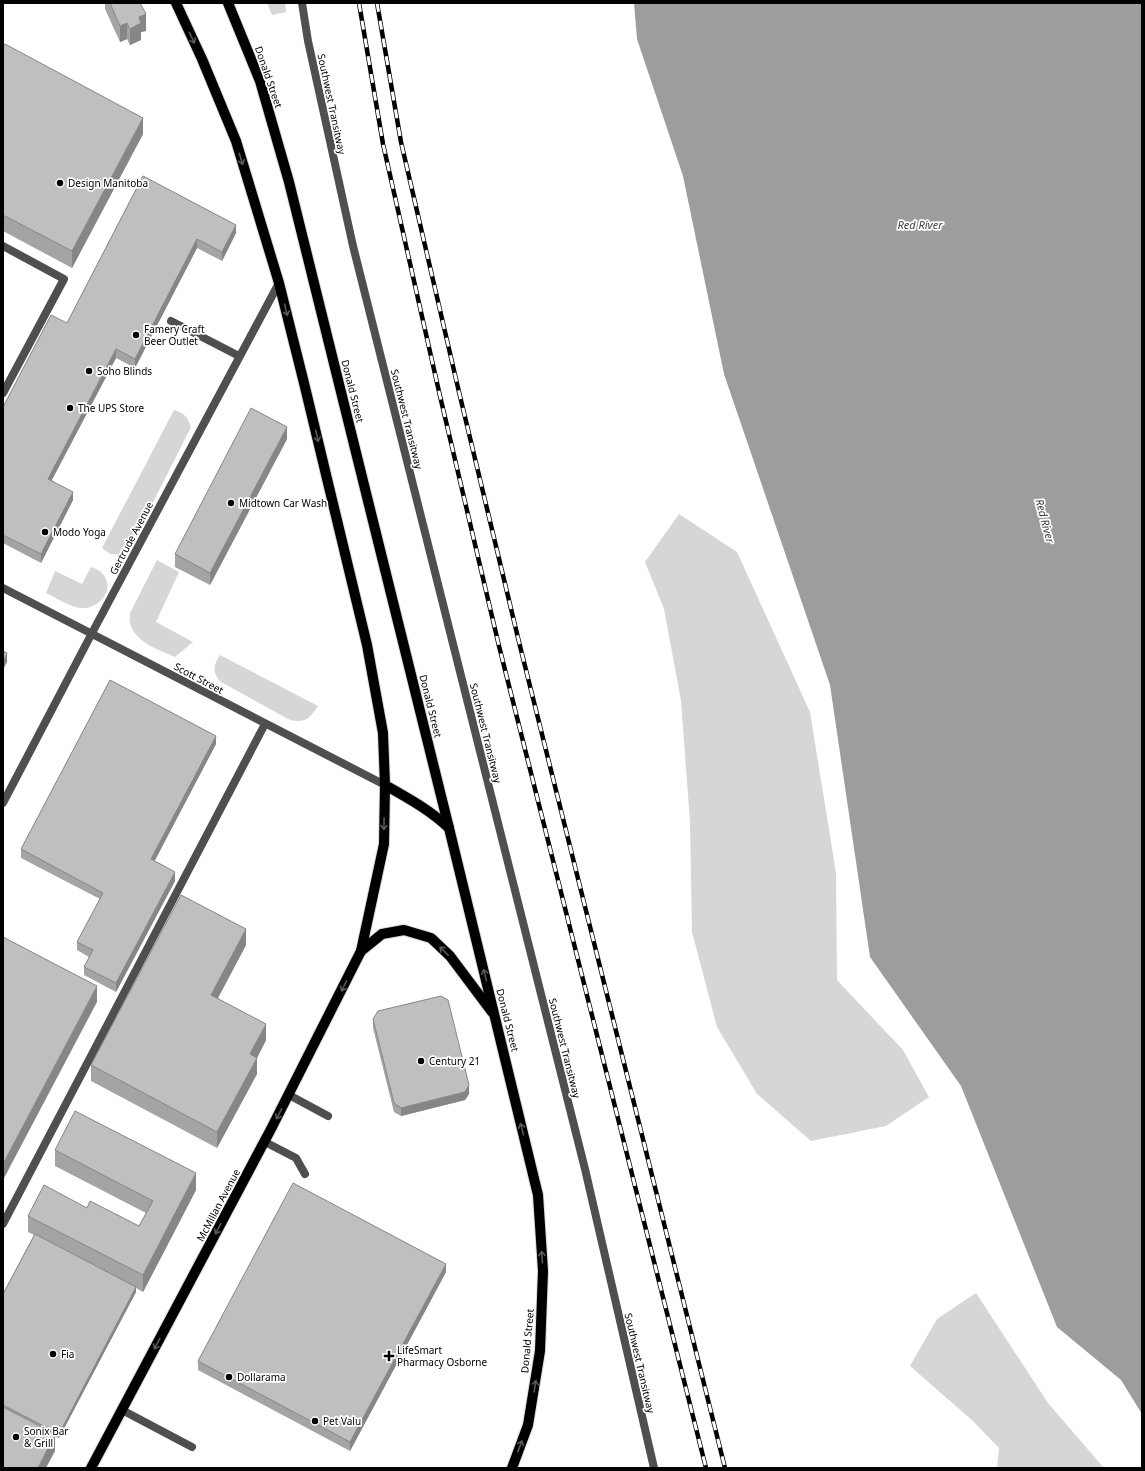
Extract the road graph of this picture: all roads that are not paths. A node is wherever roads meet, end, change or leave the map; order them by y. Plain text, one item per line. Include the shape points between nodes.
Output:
1 (176, 3) edge
2 (228, 3) edge
3 (302, 3) edge
4 (3, 246) edge
5 (279, 283) junction
6 (171, 321) dead end
7 (240, 356) junction
8 (3, 393) edge
9 (3, 588) edge
10 (92, 633) junction
11 (265, 724) junction
12 (385, 784) junction
13 (3, 804) edge
14 (449, 828) junction
15 (361, 951) junction
16 (494, 1015) junction
17 (289, 1095) junction
18 (328, 1116) dead end
19 (265, 1142) junction
20 (305, 1174) dead end
21 (3, 1224) edge
22 (122, 1410) junction
23 (192, 1447) dead end
24 (91, 1468) edge
25 (512, 1468) edge
26 (654, 1468) edge

1 -> 5 main road via 236,141
2 - 14 main road, Donald Street via 260,81 289,182
3 - 26 street, Southwest Transitway via 353,246 583,1161
4 - 8 street via 64,279
5 - 7 street, Gertrude Avenue
5 -> 12 main road via 367,645 383,733
6 - 7 street
7 - 10 street, Gertrude Avenue
9 - 10 street, Scott Street
10 - 11 street, Scott Street
10 - 13 street, Gertrude Avenue
11 - 12 street, Scott Street
11 - 21 street
12 - 14 main road via 422,806
12 -> 15 main road via 384,844
16 -> 14 main road, Donald Street
16 -> 15 main road via 450,956 431,938 404,930 382,934
15 -> 17 main road, McMillan Avenue
25 -> 16 main road, Donald Street via 528,1424 540,1351 543,1271 538,1195
17 - 18 street
17 -> 19 main road, McMillan Avenue
19 - 20 street via 296,1158
19 -> 22 main road, McMillan Avenue
22 - 23 street
22 - 24 main road, McMillan Avenue

